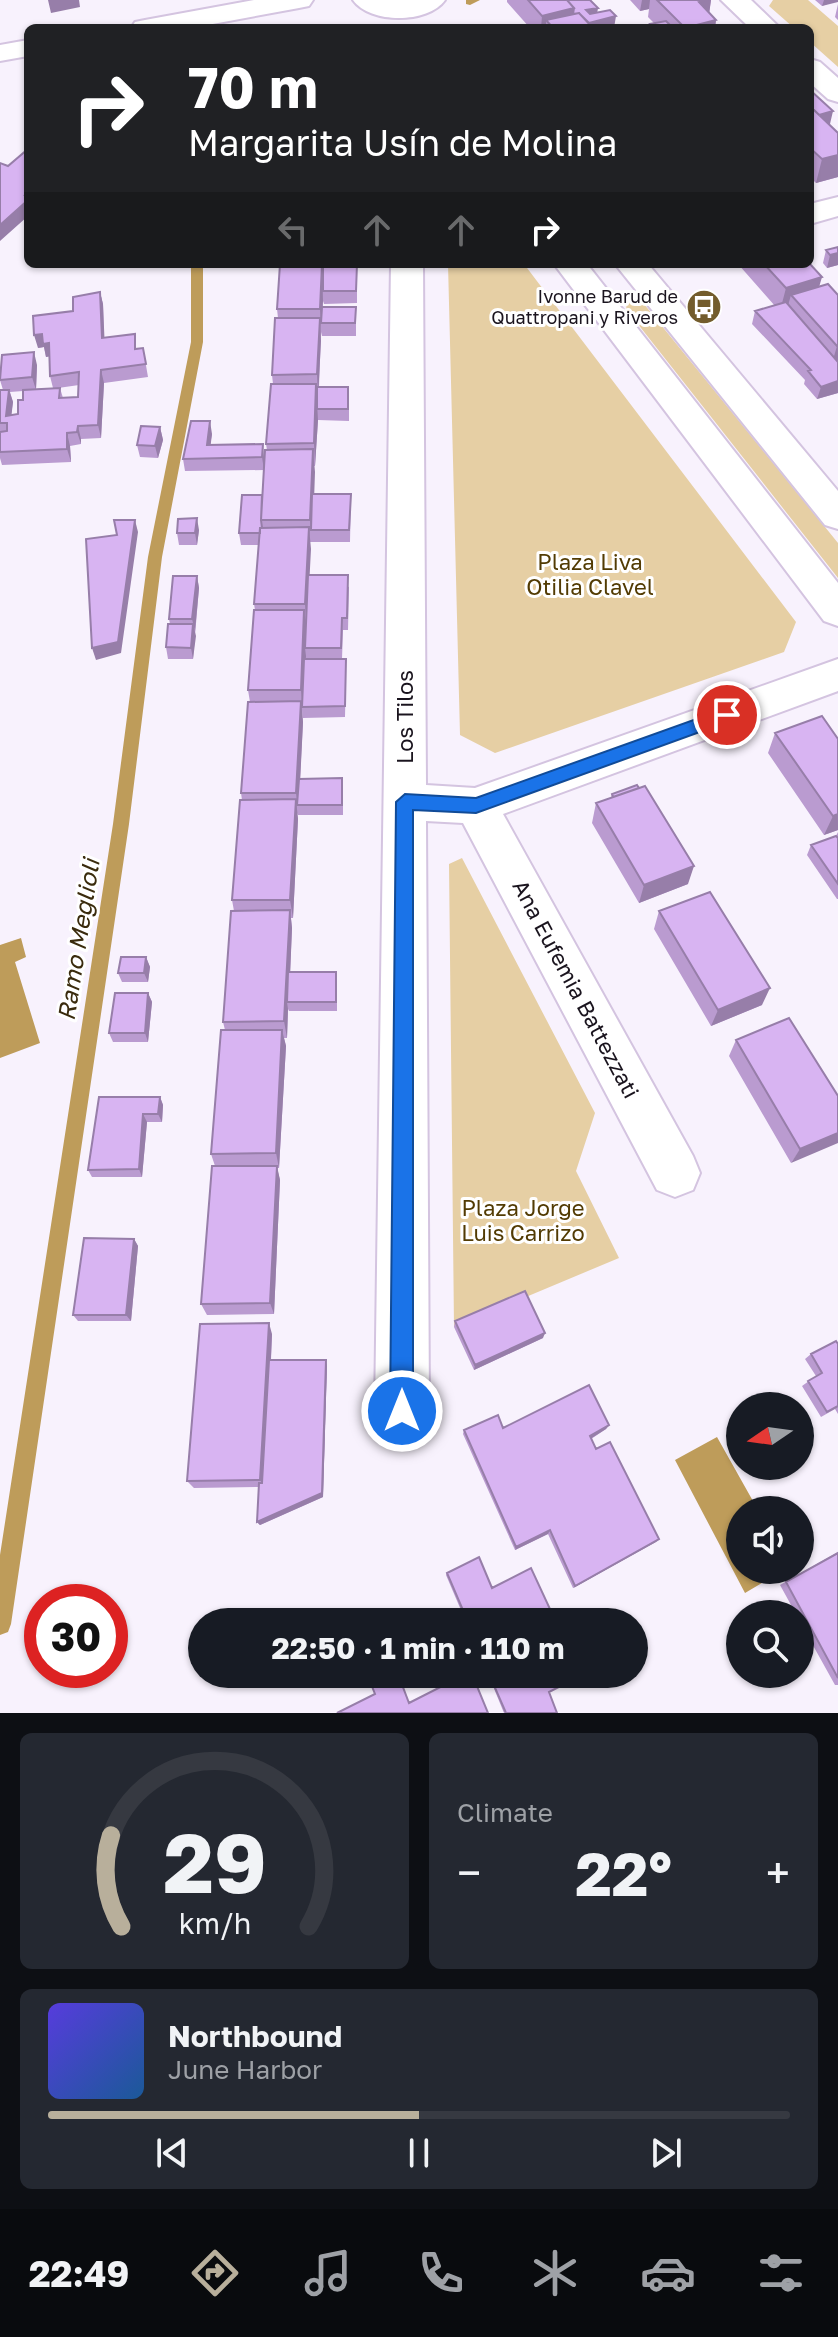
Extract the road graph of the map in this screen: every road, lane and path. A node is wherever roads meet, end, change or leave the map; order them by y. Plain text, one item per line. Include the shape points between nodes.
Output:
1 (299, 0) edge
2 (735, 0) edge
3 (368, 1) edge
4 (429, 2) edge
5 (167, 24) edge
6 (386, 24) edge
7 (438, 24) edge
8 (762, 24) edge
9 (24, 49) edge
10 (0, 53) edge
11 (814, 72) edge
12 (838, 93) edge
13 (838, 206) edge
14 (814, 213) edge
15 (407, 268) edge
16 (604, 268) edge
17 (636, 268) edge
18 (576, 272) edge
19 (838, 516) edge
20 (838, 611) edge
21 (838, 675) edge
22 (405, 802) junction
23 (476, 806) junction
24 (675, 1173) dead end
25 (402, 1411) dead end

1 - 5 street
2 - 8 street
3 - 4 street via 397,9
3 - 6 street
4 - 7 street
9 - 10 street
11 - 12 street
13 - 14 street
15 - 22 street, Los Tilos
16 - 18 street
17 - 19 street
18 - 20 street
21 - 23 street
22 - 23 street
22 - 25 street, Los Tilos
23 - 24 street, Ana Eufemia Battezzati

